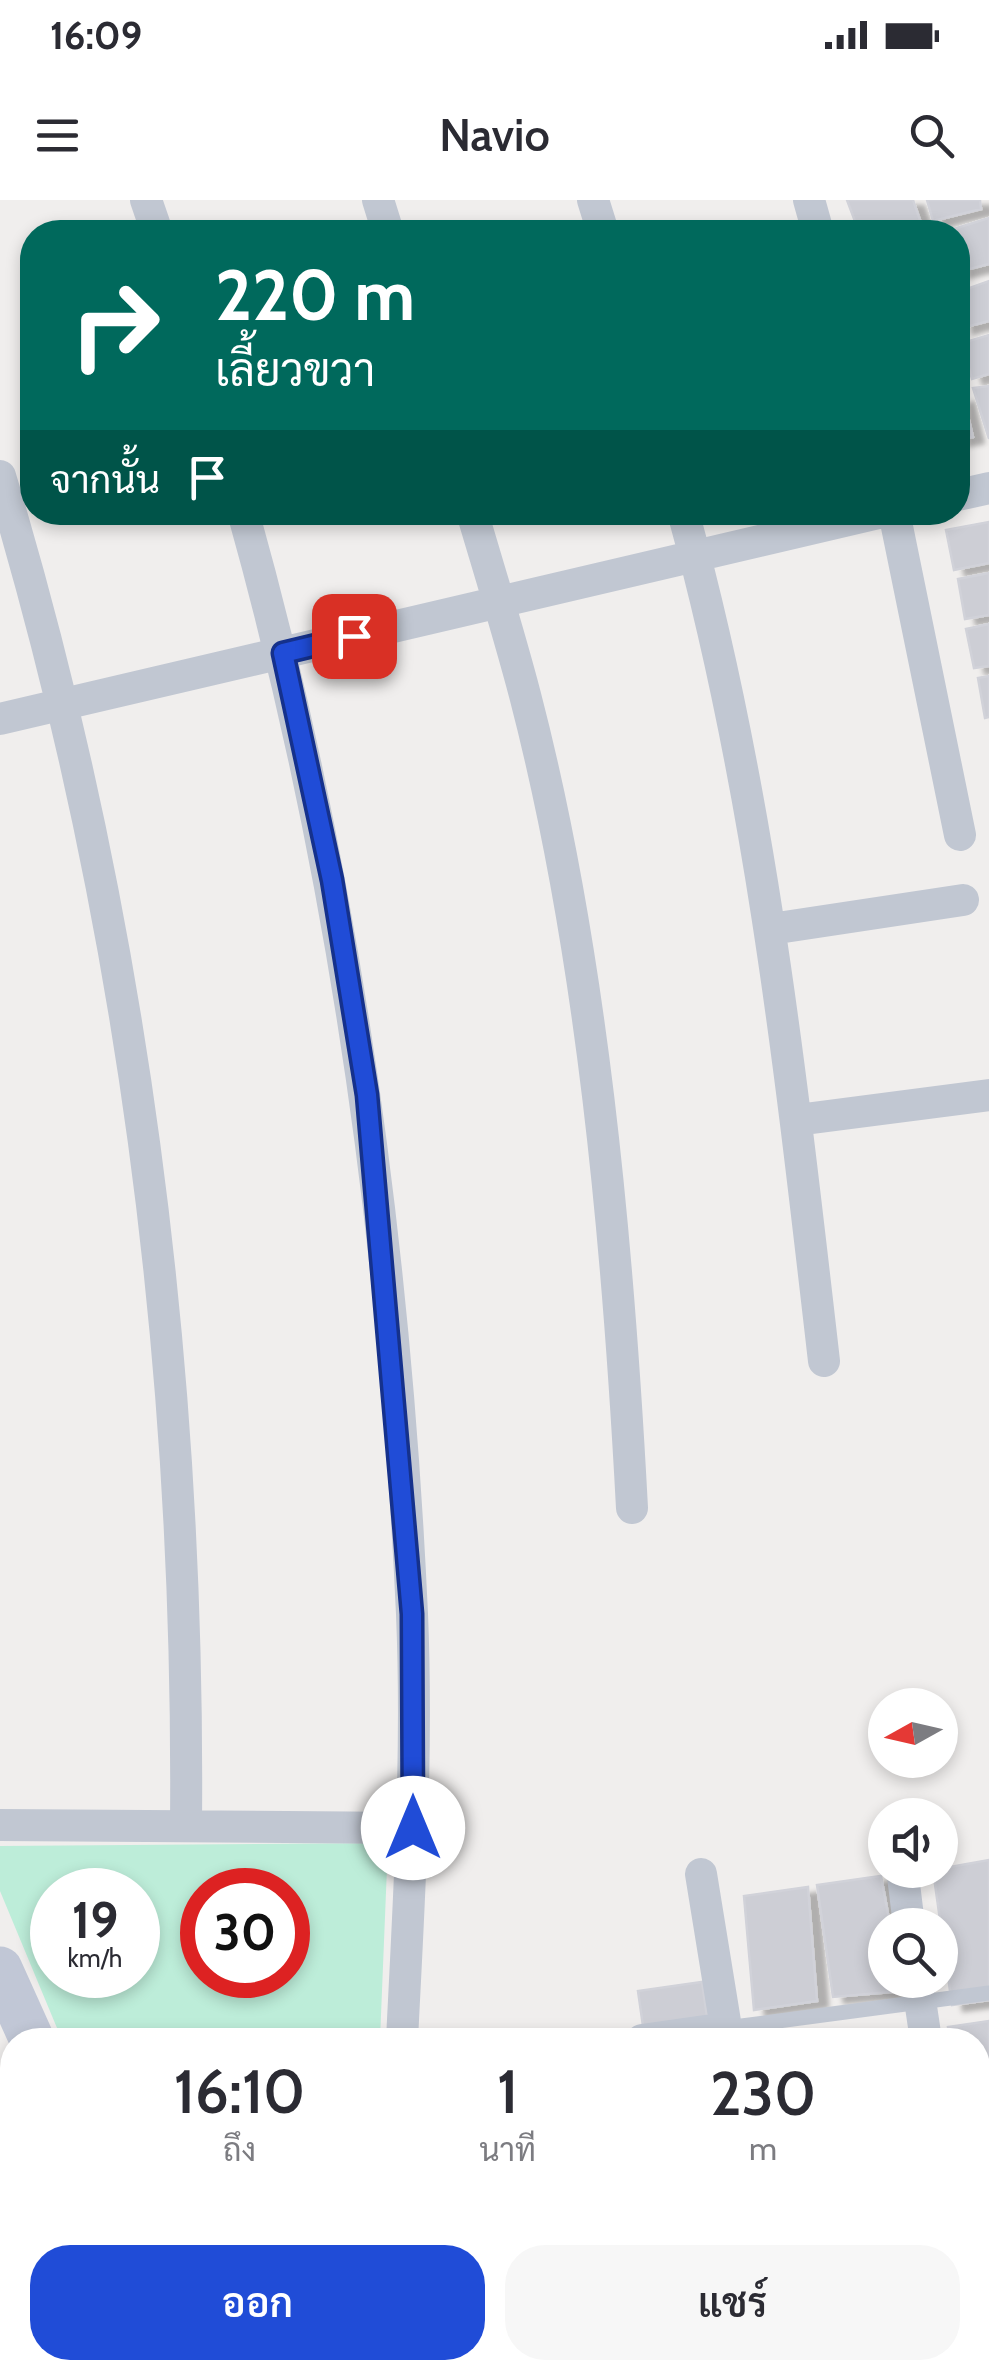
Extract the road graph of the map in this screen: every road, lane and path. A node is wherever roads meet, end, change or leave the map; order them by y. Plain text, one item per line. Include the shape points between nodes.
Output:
1 (0, 476) edge
2 (247, 525) edge
3 (476, 525) edge
4 (687, 525) edge
5 (827, 525) edge
6 (897, 525) edge
7 (695, 556) junction
8 (498, 602) junction
9 (283, 653) junction
10 (62, 704) junction
11 (0, 718) edge
12 (960, 836) dead end
13 (963, 900) dead end
14 (771, 929) junction
15 (989, 1095) edge
16 (797, 1120) junction
17 (824, 1361) dead end
18 (632, 1508) dead end
19 (0, 1825) edge
20 (186, 1826) junction
21 (413, 1828) junction
22 (701, 1874) dead end
23 (0, 1969) edge
24 (958, 1993) edge
25 (989, 1993) edge
26 (892, 1998) edge
27 (920, 1998) edge
28 (27, 2028) edge
29 (403, 2028) edge
30 (726, 2028) edge
31 (754, 2028) edge
32 (924, 2028) edge

1 - 10 street
2 - 9 street
3 - 8 street
4 - 7 street
5 - 7 street
6 - 12 street
7 - 8 street
7 - 14 street
8 - 9 street
8 - 18 street via 529,714 577,962 614,1255
9 - 10 street
9 - 21 street via 332,880 367,1095 412,1614
10 - 11 street
10 - 20 street via 112,934 170,1357 184,1576
13 - 14 street
14 - 16 street
15 - 16 street
16 - 17 street
19 - 20 street
20 - 21 street
21 - 29 street
22 - 30 street
23 - 28 street
24 - 25 lane
26 - 31 lane
27 - 32 street

